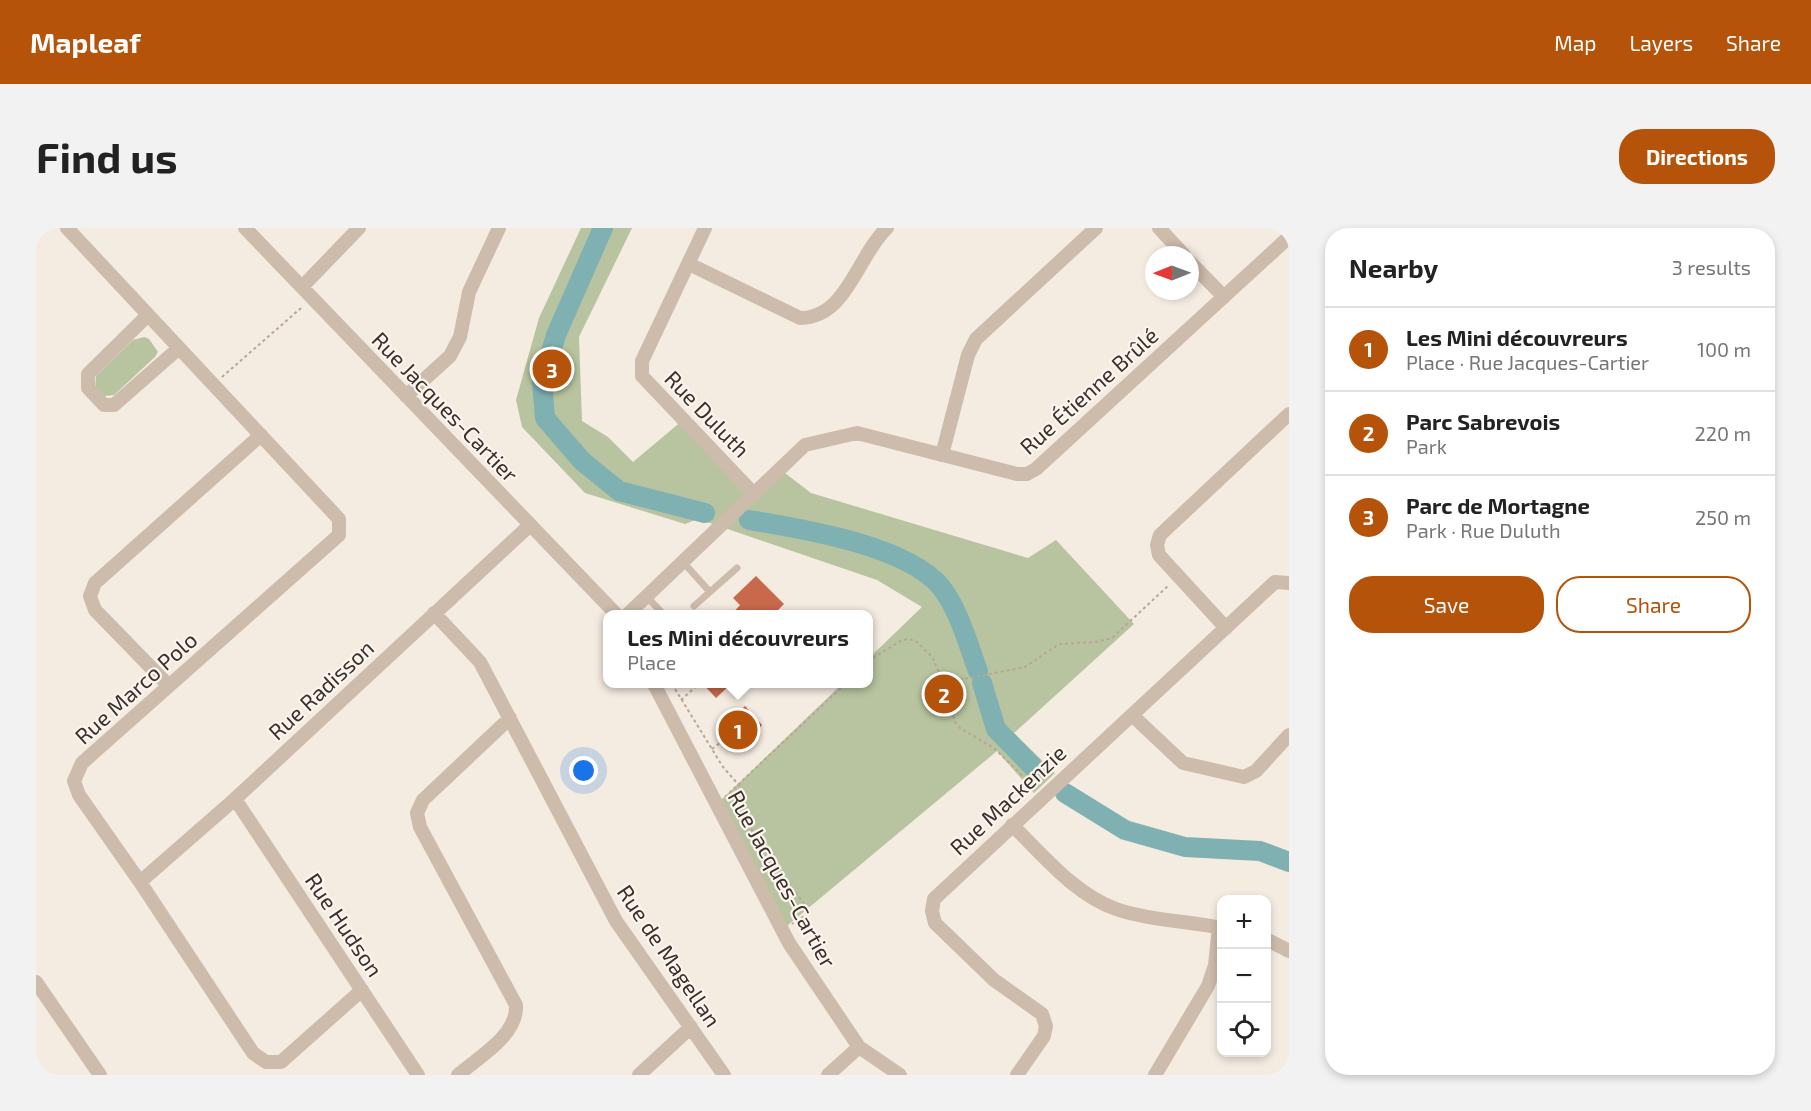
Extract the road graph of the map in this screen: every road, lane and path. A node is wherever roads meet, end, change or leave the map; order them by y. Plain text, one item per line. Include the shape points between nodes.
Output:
1 (67, 228) edge
2 (245, 228) edge
3 (359, 228) edge
4 (499, 228) edge
5 (705, 228) edge
6 (887, 228) edge
7 (1096, 228) edge
8 (1159, 228) edge
9 (1289, 237) edge
10 (1176, 246) edge
11 (689, 264) junction
12 (1199, 271) edge
13 (302, 287) junction
14 (1224, 297) junction
15 (301, 308) dead end
16 (148, 315) junction
17 (179, 348) junction
18 (213, 384) junction
19 (406, 396) junction
20 (1289, 414) edge
21 (261, 435) junction
22 (942, 455) junction
23 (754, 494) junction
24 (530, 526) junction
25 (683, 562) junction
26 (737, 568) dead end
27 (1179, 577) junction
28 (1289, 583) edge
29 (710, 592) junction
30 (647, 597) junction
31 (694, 606) dead end
32 (610, 610) edge
33 (633, 610) edge
34 (659, 610) edge
35 (434, 613) junction
36 (1226, 628) junction
37 (873, 658) edge
38 (943, 683) junction
39 (169, 686) junction
40 (656, 688) edge
41 (674, 688) edge
42 (694, 688) edge
43 (841, 688) edge
44 (681, 700) junction
45 (1132, 715) junction
46 (510, 718) junction
47 (1289, 735) edge
48 (724, 740) dead end
49 (712, 749) junction
50 (739, 785) junction
51 (1043, 796) junction
52 (235, 799) junction
53 (716, 805) junction
54 (1012, 825) junction
55 (140, 882) junction
56 (1217, 926) edge
57 (782, 930) junction
58 (1271, 942) edge
59 (1217, 949) edge
60 (1289, 951) edge
61 (36, 982) edge
62 (362, 990) junction
63 (691, 1027) junction
64 (859, 1047) junction
65 (100, 1075) edge
66 (418, 1075) edge
67 (458, 1075) edge
68 (639, 1075) edge
69 (724, 1075) edge
70 (828, 1075) edge
71 (900, 1075) edge
72 (1017, 1075) edge
73 (1155, 1075) edge

1 - 16 street, Rue Marco Polo
2 - 13 street, Rue Jacques-Cartier
3 - 13 street
4 - 19 street via 469,292 455,347
5 - 11 street, Rue Duluth
6 - 11 street via 832,309 815,318 800,318
7 - 22 street via 976,339 968,355
8 - 10 street
9 - 14 street, Rue Étienne Brûlé
11 - 23 street, Rue Duluth via 642,361 642,376
12 - 14 street
13 - 19 street, Rue Jacques-Cartier
14 - 22 street, Rue Étienne Brûlé via 1036,469 1017,474
15 - 18 path
16 - 17 street, Rue Marco Polo
16 - 17 street via 88,374 88,388 104,405 114,405
17 - 18 street, Rue Marco Polo
18 - 21 street, Rue Marco Polo
19 - 24 street, Rue Jacques-Cartier
20 - 27 street via 1160,535 1159,555
21 - 39 street via 95,582 90,596 95,610
21 - 39 street, Rue Marco Polo via 339,519 339,535
22 - 23 street, Rue Étienne Brûlé via 857,433 805,445
23 - 25 street, Rue Étienne Brûlé
24 - 32 street, Rue Jacques-Cartier
24 - 35 street, Rue Radisson
25 - 29 lane
25 - 30 street, Rue Étienne Brûlé
26 - 29 lane
27 - 36 street
27 - 38 path via 1112,638 1059,644 1025,667
28 - 36 street, Rue Mackenzie via 1275,582
29 - 31 lane
30 - 33 street, Rue Étienne Brûlé
30 - 34 lane
35 - 46 street, Rue de Magellan via 480,662
35 - 52 street, Rue Radisson
36 - 45 street, Rue Mackenzie
37 - 38 path via 909,639 933,658
38 - 51 path via 960,728 994,748
39 - 55 street, Rue Marco Polo via 82,763 74,781 79,795
40 - 53 street, Rue Jacques-Cartier
41 - 44 path
42 - 44 path
43 - 50 path
44 - 49 path
45 - 47 street via 1183,763 1244,777 1256,771
45 - 51 street, Rue Mackenzie
46 - 63 street, Rue de Magellan via 616,921
46 - 67 street via 423,800 417,813 420,827 516,1005 517,1017 511,1028
48 - 49 path
49 - 50 path
50 - 53 path
50 - 57 path via 743,790 743,812 752,830 808,910 807,915
51 - 54 street, Rue Mackenzie
52 - 55 street, Rue Radisson
52 - 62 street, Rue Hudson
53 - 57 street, Rue Jacques-Cartier
54 - 56 street via 1090,896 1117,909
54 - 72 street, Rue Mackenzie via 934,899 932,911 935,923 994,980 1042,1014 1044,1036
55 - 62 street, Rue Marco Polo via 253,1053 266,1062 281,1062
57 - 64 street, Rue Jacques-Cartier
58 - 60 street
59 - 73 street via 1208,986
61 - 65 street
62 - 66 street, Rue Hudson
63 - 68 street
63 - 69 street, Rue de Magellan
64 - 70 street
64 - 71 street, Rue Jacques-Cartier

